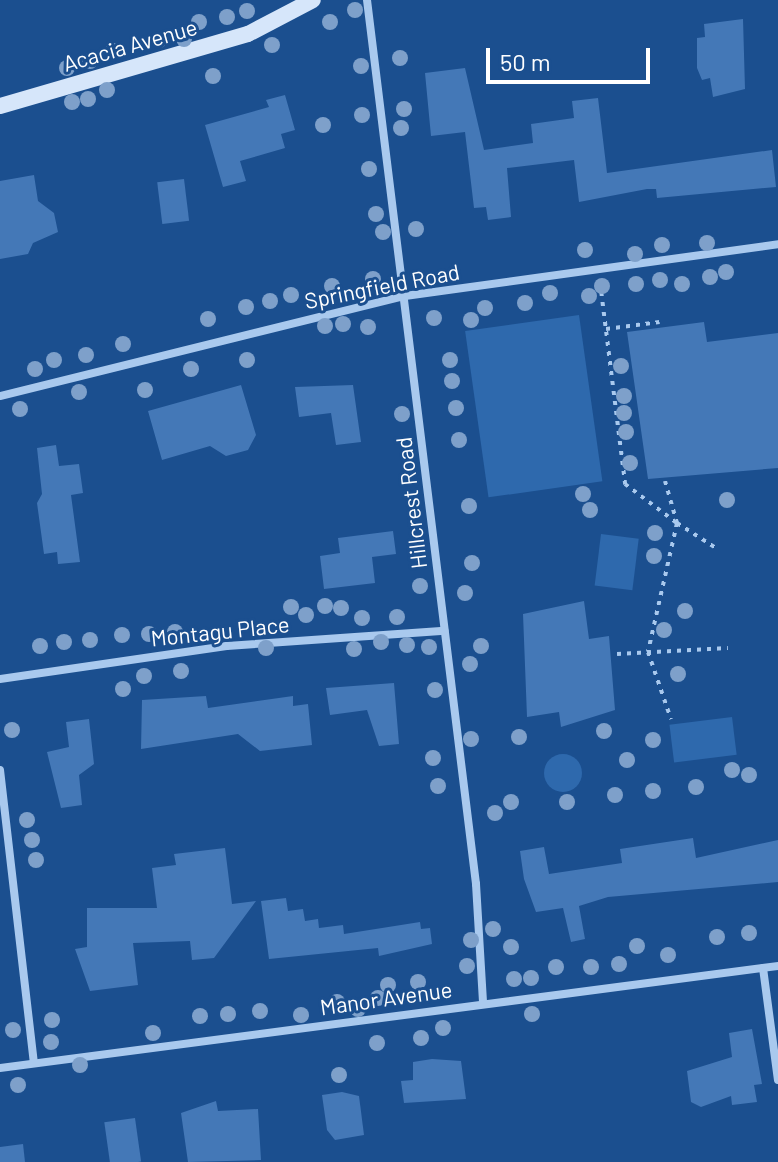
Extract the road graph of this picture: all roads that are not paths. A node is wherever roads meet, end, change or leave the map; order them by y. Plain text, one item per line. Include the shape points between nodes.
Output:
1 (313, 0) edge
2 (367, 0) edge
3 (0, 106) edge
4 (778, 244) edge
5 (405, 296) junction
6 (0, 396) edge
7 (444, 631) junction
8 (0, 679) edge
9 (0, 770) edge
10 (778, 966) edge
11 (763, 968) junction
12 (483, 1003) junction
13 (34, 1063) junction
14 (0, 1068) edge
15 (778, 1080) edge

1 - 3 street, Acacia Avenue via 248,34
2 - 5 street, Hillcrest Road
4 - 5 street, Springfield Road
5 - 6 street, Springfield Road
5 - 7 street, Hillcrest Road
7 - 8 street, Montagu Place via 227,646
7 - 12 street, Hillcrest Road
9 - 13 street
10 - 11 street, Manor Avenue
11 - 12 street, Manor Avenue
11 - 15 street
12 - 13 street, Manor Avenue
13 - 14 street, Manor Avenue

